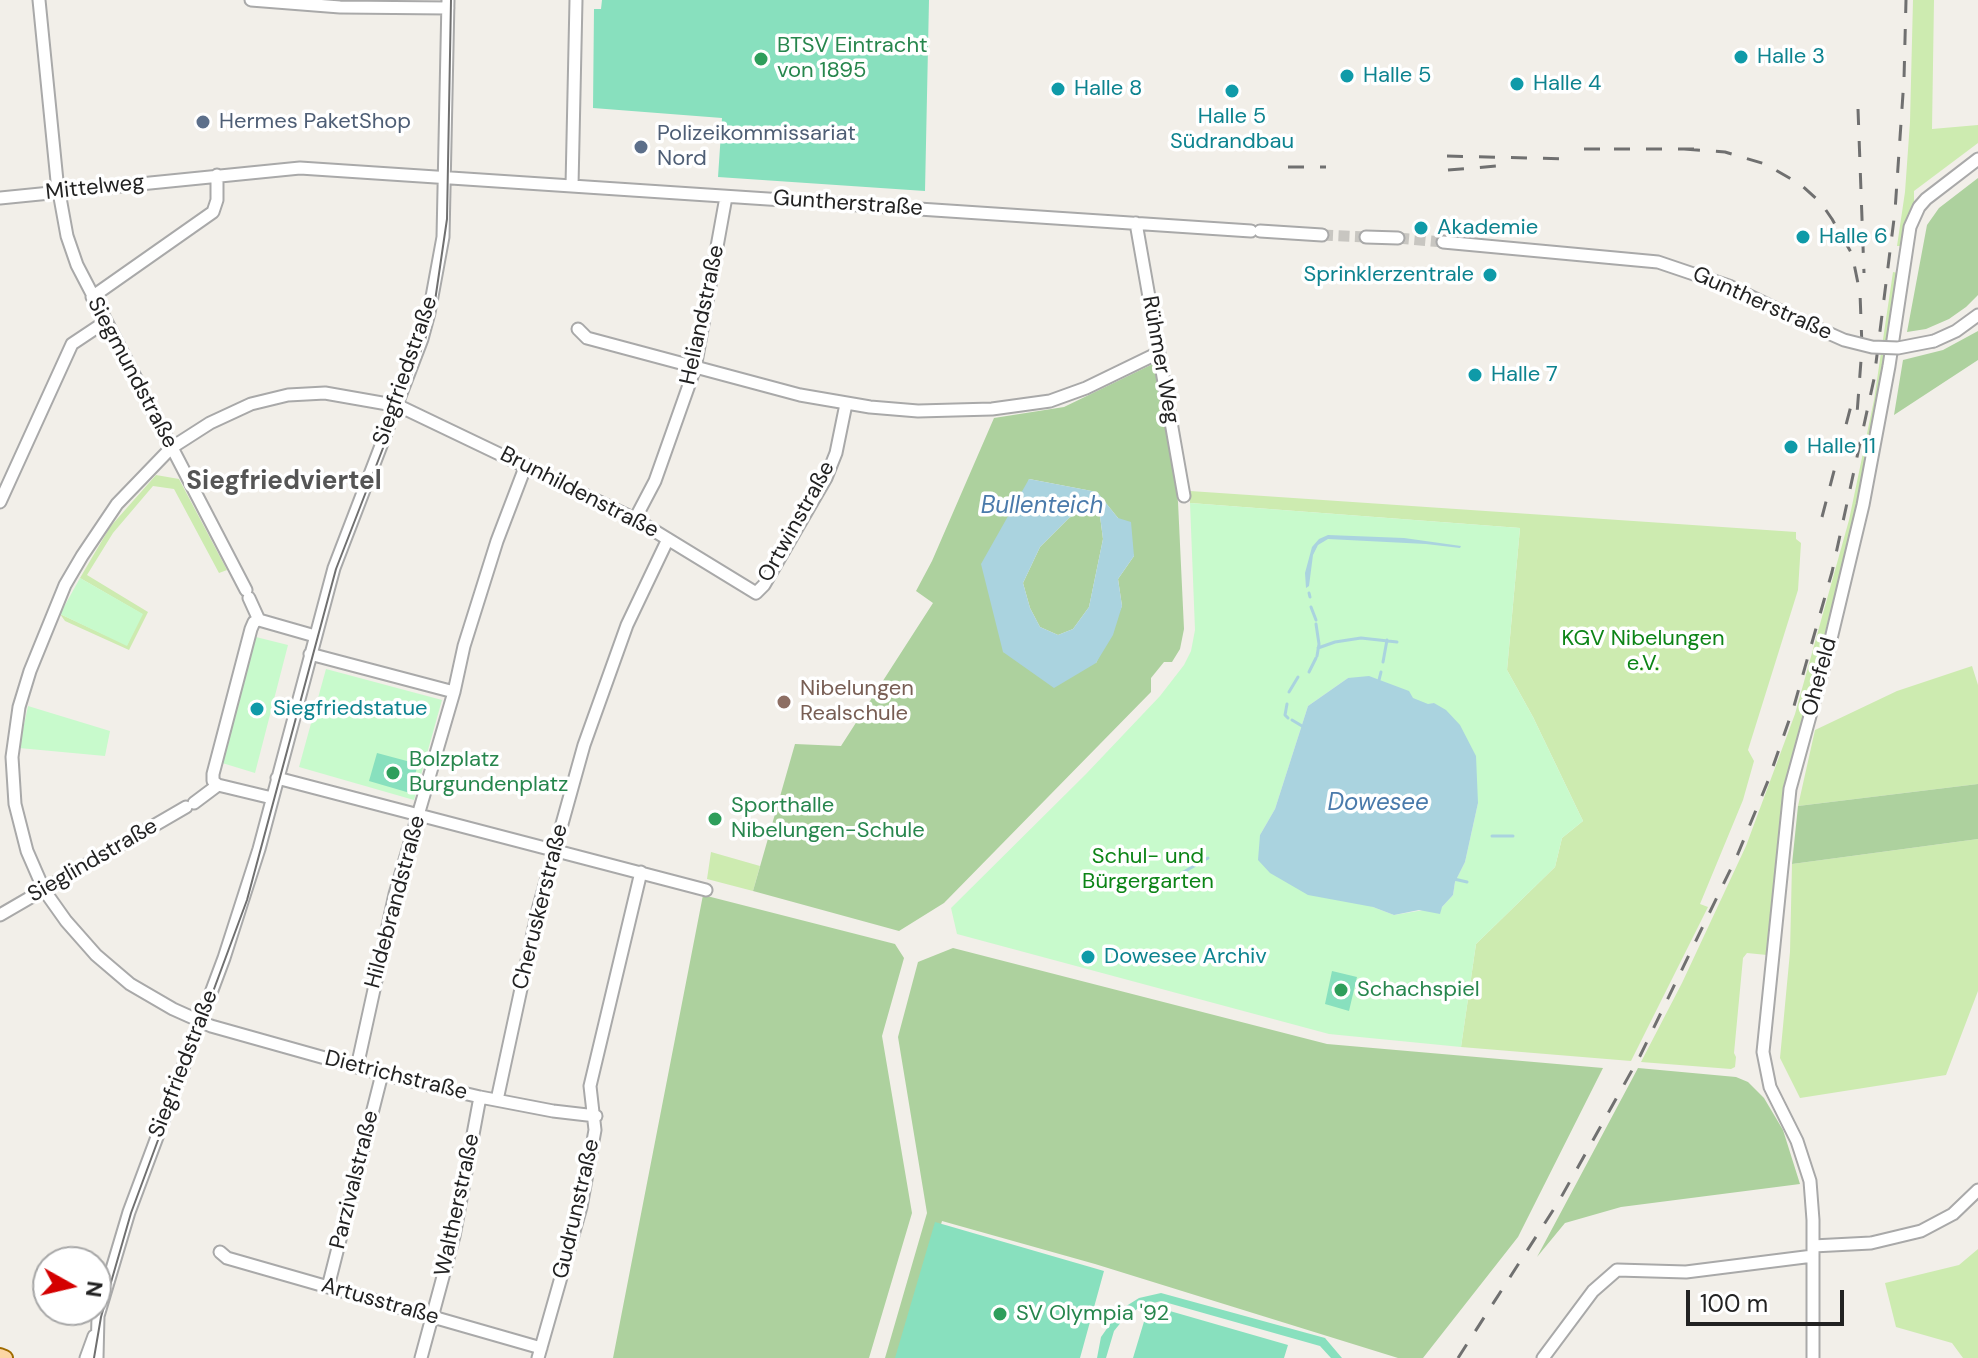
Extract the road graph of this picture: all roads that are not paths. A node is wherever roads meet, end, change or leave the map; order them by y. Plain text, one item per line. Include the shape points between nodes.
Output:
1 (39, 0) edge
2 (251, 0) edge
3 (576, 0) edge
4 (448, 4) edge
5 (1978, 159) edge
6 (217, 175) junction
7 (445, 179) junction
8 (572, 186) junction
9 (59, 192) junction
10 (726, 197) junction
11 (0, 198) edge
12 (1136, 223) junction
13 (1322, 235) tunnel mouth
14 (1366, 237) tunnel mouth
15 (1398, 238) tunnel mouth
16 (1443, 242) tunnel mouth
17 (92, 297) junction
18 (1978, 315) edge
19 (105, 322) junction
20 (578, 329) dead end
21 (1159, 349) junction
22 (695, 368) junction
23 (396, 404) junction
24 (846, 404) junction
25 (171, 448) junction
26 (526, 465) junction
27 (1184, 496) dead end
28 (0, 502) edge
29 (635, 519) junction
30 (668, 539) junction
31 (756, 593) joint
32 (259, 620) junction
33 (315, 636) junction
34 (310, 654) junction
35 (454, 692) junction
36 (277, 778) junction
37 (218, 785) junction
38 (272, 798) junction
39 (419, 814) junction
40 (554, 850) junction
41 (641, 872) junction
42 (44, 890) junction
43 (706, 890) dead end
44 (0, 915) edge
45 (200, 1022) junction
46 (357, 1067) junction
47 (382, 1074) junction
48 (480, 1097) junction
49 (497, 1100) junction
50 (596, 1116) junction
51 (1978, 1190) edge
52 (1813, 1251) junction
53 (220, 1252) dead end
54 (328, 1287) junction
55 (433, 1315) junction
56 (96, 1330) junction
57 (540, 1353) edge
58 (86, 1358) edge
59 (97, 1358) edge
60 (421, 1358) edge
61 (1543, 1358) edge
62 (1813, 1358) edge

1 - 9 street, Siegmundstraße
2 - 4 street via 340,7
3 - 8 street
4 - 7 street, Siegfriedstraße
5 - 52 street, Ohefeld via 1926,199 1910,227 1860,517 1790,789 1763,1064 1810,1181
6 - 7 street, Guntherstraße via 300,168
6 - 9 street, Mittelweg
6 - 17 street via 213,212
7 - 8 street, Guntherstraße
7 - 23 street, Siegfriedstraße via 436,284 422,339
8 - 10 street, Guntherstraße
9 - 11 street, Mittelweg
9 - 17 street, Siegmundstraße via 67,236
10 - 12 street, Guntherstraße
10 - 22 street, Heliandstraße
12 - 13 street, Guntherstraße
12 - 21 street, Rühmer Weg
14 - 15 street
16 - 18 street, Guntherstraße, bridge via 1658,262 1872,347 1934,341
17 - 19 street, Siegmundstraße
19 - 25 street, Siegmundstraße
19 - 28 street via 72,344
20 - 22 street via 587,338
21 - 24 street via 1086,388 1029,405 918,411
21 - 27 street, Rühmer Weg
22 - 24 street
22 - 29 street, Heliandstraße via 655,481
23 - 25 street, Brunhildenstraße via 325,393 271,398 228,414
23 - 26 street, Brunhildenstraße
23 - 33 street, Siegfriedstraße via 338,556
24 - 31 street, Ortwinstraße via 826,478
25 - 32 street, Siegmundstraße
25 - 42 street, Dietrichstraße via 117,504 82,556 53,612 19,707 12,781 20,829
26 - 29 street, Brunhildenstraße
26 - 35 street, Hildebrandstraße via 483,584
29 - 30 street, Brunhildenstraße
30 - 31 street, Brunhildenstraße
30 - 40 street, Cheruskerstraße via 596,706
32 - 33 street
32 - 37 street via 251,629 213,774
33 - 34 street, Siegfriedstraße
34 - 35 street
34 - 36 street, Siegfriedstraße
35 - 39 street, Hildebrandstraße
36 - 38 street, Siegfriedstraße
36 - 39 street
37 - 38 street
37 - 42 street, Sieglindstraße
38 - 45 street, Siegfriedstraße
39 - 40 street
39 - 46 street, Hildebrandstraße via 381,951
40 - 41 street
40 - 49 street, Cheruskerstraße
41 - 43 street
41 - 50 street, Gudrunstraße via 590,1086
42 - 44 street, Sieglindstraße
42 - 45 street, Dietrichstraße via 110,968 152,998
45 - 46 street, Dietrichstraße
45 - 56 street, Siegfriedstraße via 129,1212
46 - 47 street, Dietrichstraße
47 - 48 street, Dietrichstraße
47 - 54 street, Parzivalstraße
48 - 49 street, Dietrichstraße
48 - 55 street, Waltherstraße
49 - 50 street, Dietrichstraße
50 - 57 street, Gudrunstraße via 581,1207
51 - 52 street via 1953,1214 1921,1231
52 - 61 street via 1686,1272 1617,1270 1593,1291
52 - 62 street, Ohefeld
53 - 54 street, Artusstraße
54 - 55 street, Artusstraße
55 - 57 street, Artusstraße
55 - 60 street, Waltherstraße
56 - 58 street, Siegfriedstraße
56 - 59 street, Siegfriedstraße

